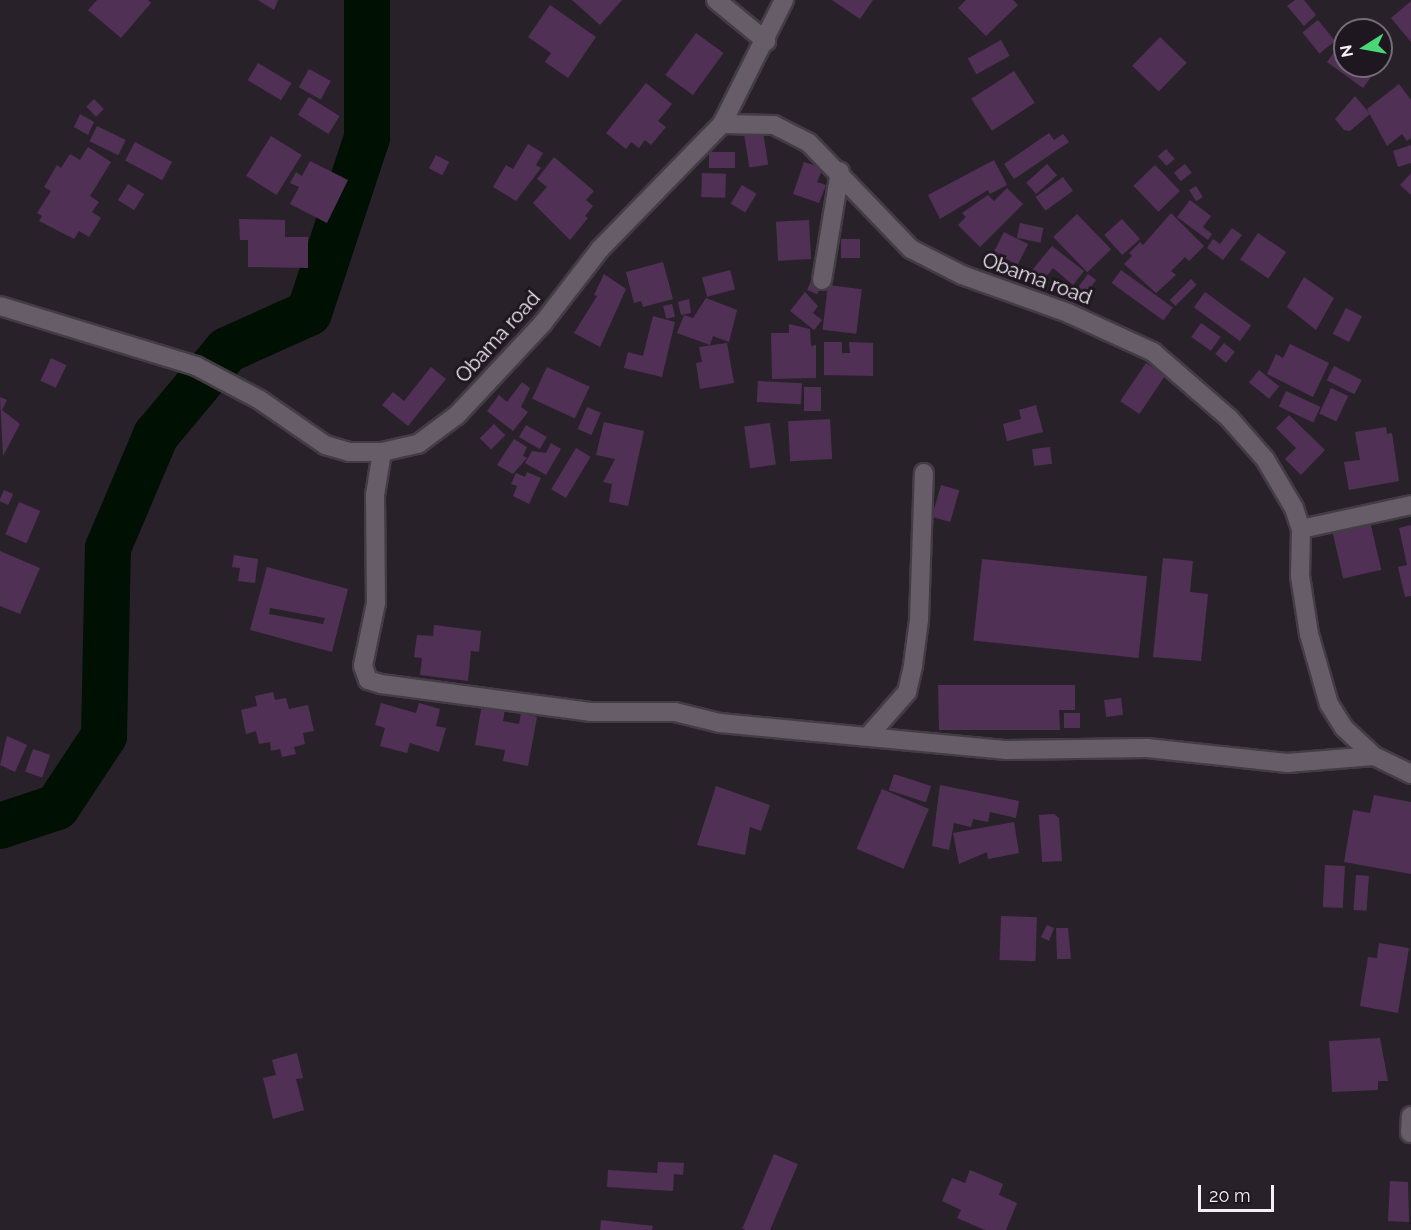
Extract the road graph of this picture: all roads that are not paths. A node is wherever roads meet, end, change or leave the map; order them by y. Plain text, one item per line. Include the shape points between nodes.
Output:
1 (716, 0) edge
2 (784, 0) edge
3 (766, 41) junction
4 (722, 124) junction
5 (840, 171) junction
6 (822, 280) dead end
7 (0, 306) edge
8 (382, 452) junction
9 (924, 473) dead end
10 (1411, 505) edge
11 (1301, 529) junction
12 (871, 734) junction
13 (1374, 756) junction
14 (1411, 774) edge

1 - 3 street
2 - 3 street, Obama road
3 - 4 street, Obama road
4 - 5 street, Obama road via 774,125 809,143
4 - 8 street, Obama road via 600,249 543,324 458,416 418,444
5 - 6 street
5 - 11 street, Obama road via 911,249 962,275 1068,313 1172,365 1265,459 1294,508
7 - 8 street, Obama road via 196,366 260,400 325,445 349,452
8 - 12 street via 375,487 376,603 363,666 368,680 590,712 675,712 720,723
9 - 12 street via 919,620 913,665 907,692
10 - 11 street
11 - 13 street, Obama road via 1305,611 1329,704 1344,728
12 - 13 street via 1008,750 1147,748 1287,764
13 - 14 street, Obama road

